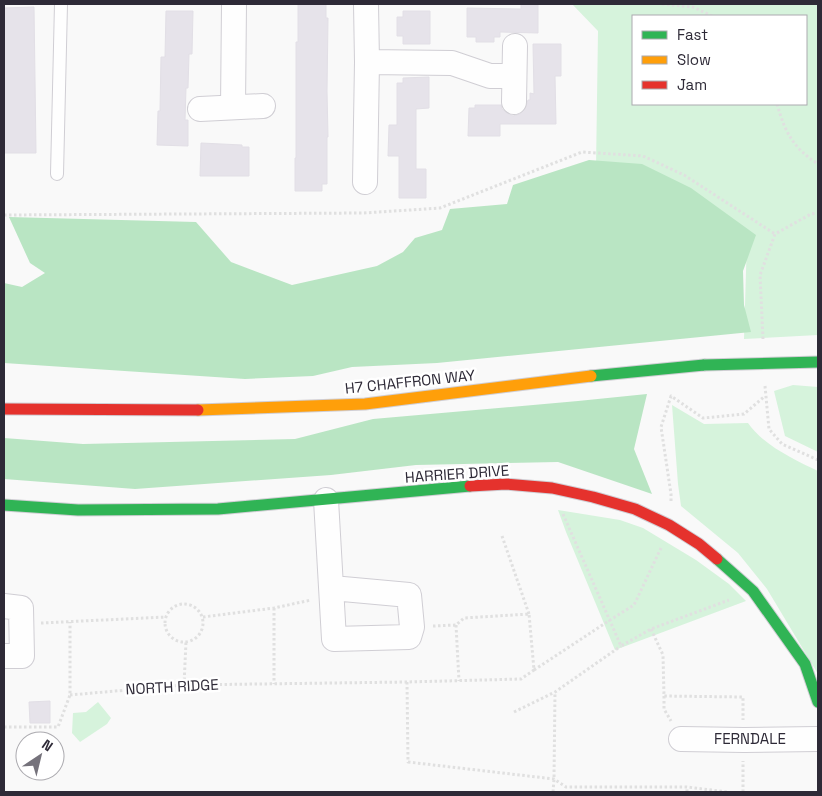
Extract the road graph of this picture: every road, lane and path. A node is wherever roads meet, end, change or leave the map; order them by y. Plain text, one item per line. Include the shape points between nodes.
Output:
1 (61, 4) edge
2 (234, 4) edge
3 (366, 4) edge
4 (662, 4) edge
5 (693, 5) edge
6 (710, 15) edge
7 (515, 46) dead end
8 (367, 62) junction
9 (513, 76) junction
10 (514, 102) dead end
11 (777, 105) edge
12 (263, 106) dead end
13 (233, 107) junction
14 (200, 109) dead end
15 (818, 164) edge
16 (57, 174) dead end
17 (365, 182) dead end
18 (818, 213) edge
19 (4, 215) edge
20 (818, 362) edge
21 (765, 396) dead end
22 (4, 409) edge
23 (552, 488) junction
24 (326, 500) junction
25 (4, 505) edge
26 (670, 525) junction
27 (502, 536) dead end
28 (753, 591) junction
29 (332, 592) junction
30 (4, 606) edge
31 (274, 608) junction
32 (529, 614) junction
33 (203, 617) junction
34 (166, 618) junction
35 (610, 620) junction
36 (70, 622) junction
37 (21, 624) junction
38 (456, 625) junction
39 (412, 627) junction
40 (651, 629) junction
41 (186, 642) junction
42 (620, 646) junction
43 (4, 656) edge
44 (534, 670) junction
45 (459, 680) junction
46 (407, 682) junction
47 (274, 684) junction
48 (184, 685) junction
49 (555, 692) junction
50 (70, 694) junction
51 (818, 702) edge
52 (514, 712) dead end
53 (4, 727) edge
54 (681, 739) dead end
55 (818, 739) edge
56 (744, 740) junction
57 (554, 779) junction
58 (687, 787) junction
59 (553, 792) edge
60 (687, 792) edge
61 (727, 792) edge
62 (743, 792) edge

1 - 16 lane
2 - 13 street
3 - 8 street
4 - 5 path
5 - 6 path
7 - 9 street
8 - 9 street via 452,63 490,76
8 - 17 street
9 - 10 street
11 - 15 path via 792,142
12 - 13 street
13 - 14 street
18 - 19 path via 775,234 684,176 642,156 582,152 440,208 364,213
20 - 22 street, H7 CHAFFRON WAY, bridge via 704,366 577,377 365,404 182,411
21 - 26 path via 744,414 703,418 671,396 660,427 671,494
23 - 24 street, HARRIER DRIVE via 506,484
23 - 26 street, HARRIER DRIVE via 635,509
23 - 35 path
24 - 25 street, HARRIER DRIVE via 218,509 78,510
24 - 29 street
26 - 28 street, HARRIER DRIVE via 699,544
26 - 35 path, NORTH RIDGE via 634,605
27 - 32 path
28 - 40 path
28 - 51 street, HARRIER DRIVE via 805,664
29 - 31 path
29 - 39 street via 410,595
29 - 39 street via 334,639 409,637
30 - 37 street via 21,608
31 - 33 path
31 - 47 path
32 - 38 path via 464,618
32 - 44 path
33 - 34 path via 196,608 184,604 175,606
33 - 41 path via 199,636
34 - 36 path
34 - 41 path via 165,628 170,636 178,642
35 - 42 path
35 - 44 path, NORTH RIDGE
36 - 37 path
36 - 50 path
37 - 43 street via 22,656
38 - 39 path
38 - 45 path
40 - 42 path
40 - 56 path via 663,655 664,696 743,697
41 - 48 path
42 - 49 path
44 - 45 path, NORTH RIDGE via 521,679
45 - 46 path, NORTH RIDGE
46 - 47 path, NORTH RIDGE
46 - 57 path via 408,762
47 - 48 path, NORTH RIDGE
48 - 50 path, NORTH RIDGE
49 - 52 path
49 - 57 path
50 - 53 path via 58,727
54 - 56 street, FERNDALE
55 - 56 street, FERNDALE
56 - 62 path
57 - 58 path via 566,787
57 - 59 path
58 - 60 path
58 - 61 path

